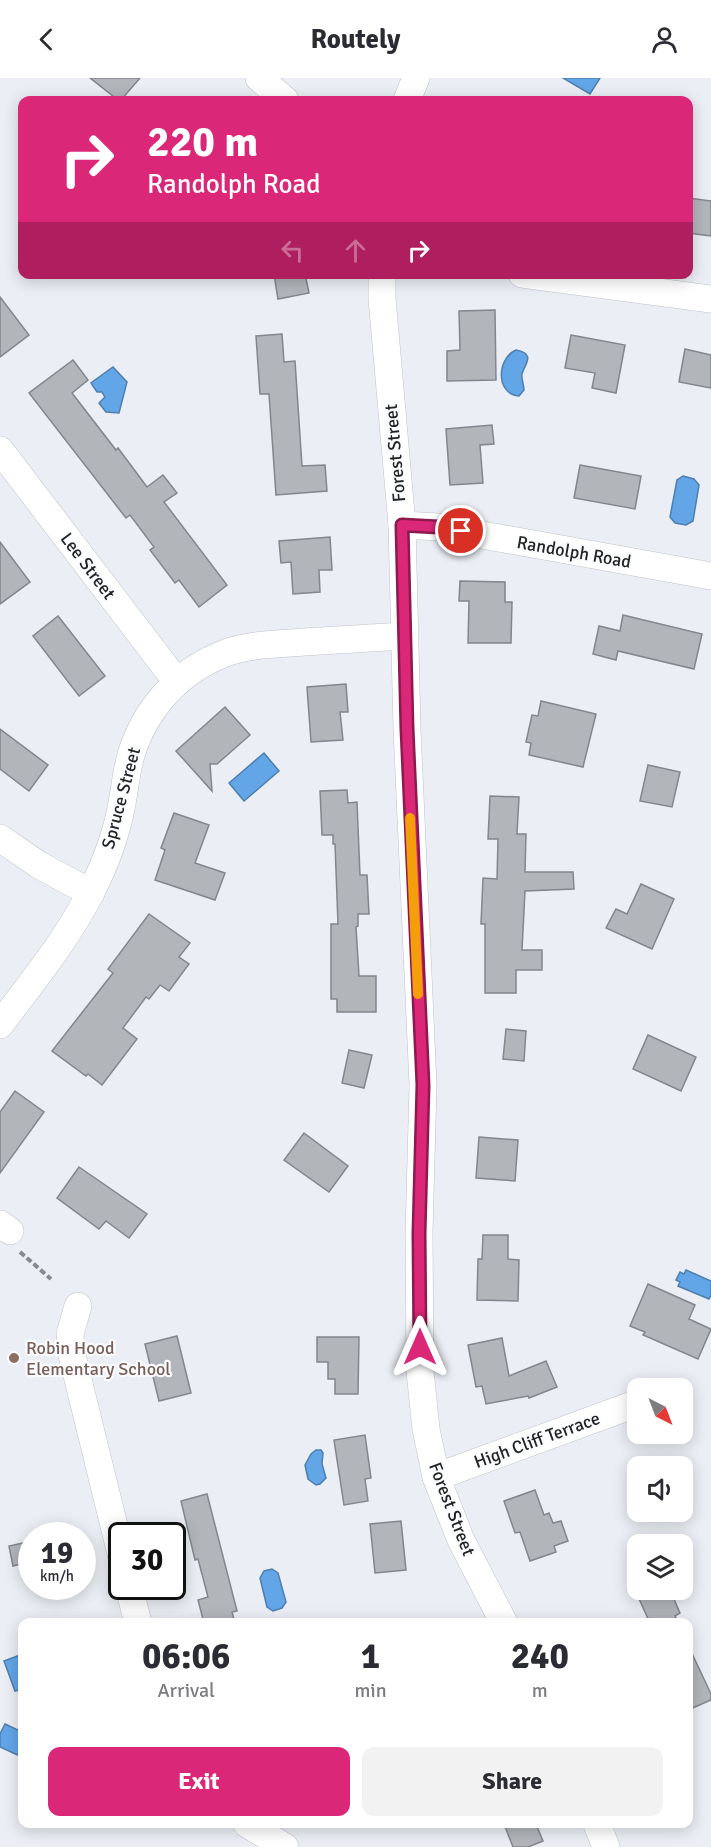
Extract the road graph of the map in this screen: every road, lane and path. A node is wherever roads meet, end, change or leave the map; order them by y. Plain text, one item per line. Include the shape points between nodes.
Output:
1 (259, 78) edge
2 (416, 78) edge
3 (280, 96) edge
4 (409, 96) edge
5 (382, 279) edge
6 (560, 279) edge
7 (711, 299) edge
8 (0, 450) edge
9 (402, 525) junction
10 (711, 576) edge
11 (404, 636) junction
12 (177, 682) junction
13 (0, 838) edge
14 (91, 893) junction
15 (0, 1025) edge
16 (5, 1227) edge
17 (51, 1279) dead end
18 (78, 1306) dead end
19 (627, 1407) edge
20 (436, 1477) junction
21 (113, 1522) edge
22 (132, 1600) edge
23 (137, 1618) edge
24 (501, 1618) edge
25 (254, 1828) edge
26 (599, 1828) edge
27 (285, 1847) edge
28 (606, 1847) edge

1 - 3 street
2 - 4 street
5 - 9 street, Forest Street
6 - 7 street
8 - 12 street, Lee Street
9 - 10 street, Randolph Road via 438,527
9 - 11 street, Forest Street
11 - 12 street, Spruce Street via 235,650 216,657
11 - 20 street, Forest Street via 423,1085 420,1371
12 - 14 street, Spruce Street via 154,706 136,742 118,821
13 - 14 street
14 - 15 street, Spruce Street via 63,939
16 - 17 path via 13,1247
18 - 21 street via 70,1334 71,1351
19 - 20 street, High Cliff Terrace
20 - 24 street, Forest Street via 461,1540
22 - 23 street
25 - 27 street
26 - 28 street

